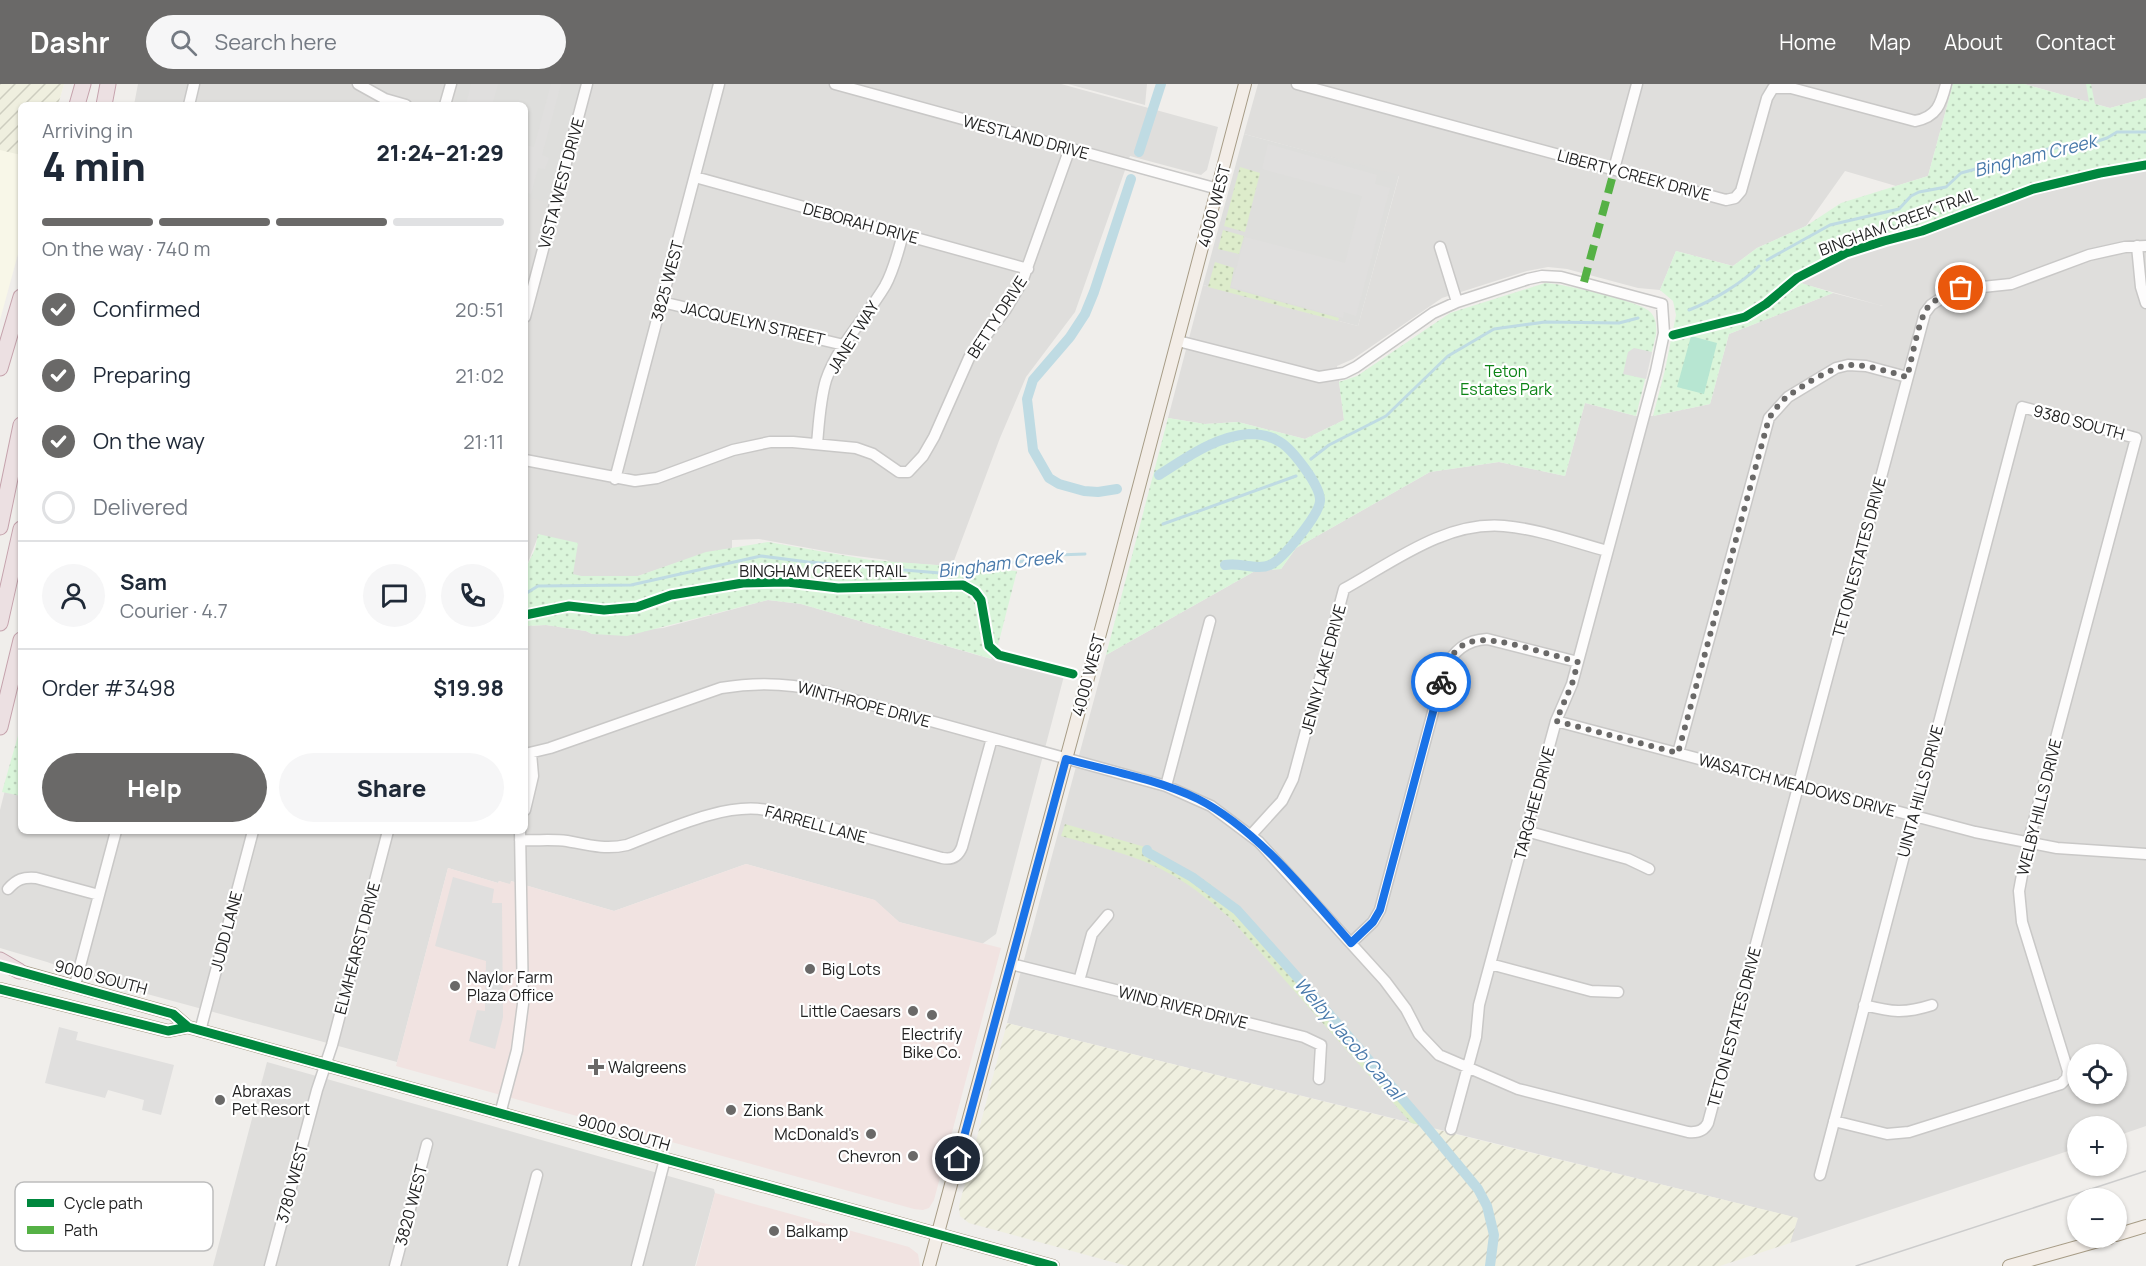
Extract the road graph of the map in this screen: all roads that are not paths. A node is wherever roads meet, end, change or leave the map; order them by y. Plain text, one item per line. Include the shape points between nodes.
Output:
1 (83, 84) edge
2 (88, 84) edge
3 (108, 84) edge
4 (116, 84) edge
5 (194, 84) edge
6 (358, 84) edge
7 (451, 84) edge
8 (587, 84) edge
9 (719, 84) edge
10 (836, 84) edge
11 (1245, 84) edge
12 (1297, 84) edge
13 (1637, 84) edge
14 (1946, 84) edge
15 (78, 102) edge
16 (85, 102) edge
17 (105, 102) edge
18 (113, 102) edge
19 (190, 102) edge
20 (395, 102) edge
21 (446, 102) edge
22 (1070, 148) junction
23 (1614, 169) junction
24 (695, 177) junction
25 (1218, 189) junction
26 (903, 234) junction
27 (2142, 246) edge
28 (1440, 247) dead end
29 (1028, 269) junction
30 (662, 302) junction
31 (1457, 302) junction
32 (2146, 303) edge
33 (528, 306) edge
34 (18, 307) edge
35 (1178, 341) junction
36 (844, 345) junction
37 (0, 368) edge
38 (1907, 377) junction
39 (2022, 407) joint
40 (2136, 438) joint
41 (18, 440) edge
42 (817, 444) junction
43 (528, 461) edge
44 (615, 479) junction
45 (0, 527) edge
46 (18, 542) edge
47 (1607, 551) junction
48 (1210, 621) dead end
49 (0, 622) edge
50 (18, 652) edge
51 (1578, 662) junction
52 (1556, 721) junction
53 (0, 727) edge
54 (992, 738) junction
55 (1678, 753) junction
56 (528, 754) edge
57 (1066, 759) junction
58 (1798, 785) junction
59 (1166, 786) junction
60 (528, 797) edge
61 (1913, 816) junction
62 (1526, 831) junction
63 (116, 834) edge
64 (252, 834) edge
65 (387, 834) edge
66 (1251, 835) junction
67 (520, 836) edge
68 (2028, 843) junction
69 (2146, 854) edge
70 (1649, 869) dead end
71 (8, 889) dead end
72 (99, 896) junction
73 (1108, 915) dead end
74 (1351, 943) junction
75 (0, 960) edge
76 (1011, 964) junction
77 (1490, 964) junction
78 (0, 966) edge
79 (18, 971) junction
80 (1079, 981) junction
81 (75, 985) junction
82 (0, 989) edge
83 (1618, 992) dead end
84 (1864, 1005) junction
85 (1932, 1005) dead end
86 (194, 1029) junction
87 (325, 1065) junction
88 (1467, 1067) junction
89 (1319, 1078) dead end
90 (500, 1113) junction
91 (1834, 1120) junction
92 (1451, 1129) dead end
93 (427, 1144) dead end
94 (665, 1159) junction
95 (537, 1175) dead end
96 (1820, 1175) dead end
97 (2146, 1226) edge
98 (2127, 1232) edge
99 (938, 1235) junction
100 (2073, 1248) edge
101 (270, 1266) edge
102 (395, 1266) edge
103 (513, 1266) edge
104 (637, 1266) edge
105 (929, 1266) edge
106 (1053, 1266) edge
107 (2009, 1266) edge

1 - 15 highway
2 - 16 highway
3 - 17 highway
4 - 18 highway
5 - 19 street
6 - 20 street
7 - 21 street
8 - 33 street, VISTA WEST DRIVE
9 - 24 street, 3825 WEST
10 - 22 street, WESTLAND DRIVE
11 - 25 main road, 4000 WEST
12 - 23 street, LIBERTY CREEK DRIVE
13 - 23 street
14 - 23 street, LIBERTY CREEK DRIVE via 1940,106 1931,116 1915,121 1791,88 1773,88 1743,186 1735,198 1720,199
22 - 25 street, WESTLAND DRIVE
22 - 29 street, BETTY DRIVE
24 - 26 street, DEBORAH DRIVE
24 - 30 street, 3825 WEST
25 - 35 main road, 4000 WEST
26 - 29 street, DEBORAH DRIVE
26 - 36 street, JANET WAY via 886,285
27 - 32 street via 2141,287
27 - 38 street, TETON ESTATES DRIVE via 2083,256 2011,284 1954,290 1931,304 1923,318
28 - 31 street
29 - 42 street, BETTY DRIVE via 1017,293 963,370 923,456 908,472 899,472 873,454 856,448
30 - 36 street, JACQUELYN STREET
30 - 44 street, 3825 WEST
31 - 35 street via 1433,313 1356,367 1334,375 1304,374
31 - 47 street, TARGHEE DRIVE via 1528,279 1561,276 1662,304 1664,333 1660,351
34 - 37 highway
35 - 57 main road, 4000 WEST
36 - 42 street, JANET WAY via 822,396
38 - 55 street via 1866,366 1836,368 1788,396 1769,418
38 - 58 street, TETON ESTATES DRIVE
39 - 40 street, 9380 SOUTH
39 - 61 street, UINTA HILLS DRIVE
40 - 68 street, WELBY HILLS DRIVE
41 - 45 highway
42 - 44 street via 751,445 657,478
43 - 44 street
46 - 49 highway
47 - 51 street, TARGHEE DRIVE
47 - 66 street, JENNY LAKE DRIVE via 1521,528 1480,526 1434,539 1344,589 1293,779 1282,801
48 - 59 street
50 - 53 highway
51 - 52 street, TARGHEE DRIVE
51 - 74 street via 1487,639 1456,650 1444,671 1380,910
52 - 55 street, WASATCH MEADOWS DRIVE
52 - 62 street, TARGHEE DRIVE
54 - 56 street, WINTHROPE DRIVE via 822,691 771,683 721,688
54 - 57 street, WINTHROPE DRIVE
54 - 67 street, FARRELL LANE via 962,847 949,859 748,808 723,811 611,848
55 - 58 street, WASATCH MEADOWS DRIVE
56 - 60 street via 533,776
57 - 59 street, TETON ESTATES DRIVE
57 - 76 main road, 4000 WEST
58 - 61 street, WASATCH MEADOWS DRIVE
58 - 88 street, TETON ESTATES DRIVE via 1704,1129 1688,1132 1525,1092
59 - 66 street, TETON ESTATES DRIVE via 1211,806
61 - 68 street, WASATCH MEADOWS DRIVE
61 - 84 street, UINTA HILLS DRIVE
62 - 70 street via 1628,858
62 - 77 street, TARGHEE DRIVE
63 - 72 street
64 - 86 street, JUDD LANE
65 - 87 street, ELMHEARST DRIVE
66 - 74 street, TETON ESTATES DRIVE
67 - 90 street via 523,1004 517,1050
68 - 69 street, WASATCH MEADOWS DRIVE
68 - 91 street, WELBY HILLS DRIVE via 2019,891 2021,916 2067,1078 2061,1084 1909,1132 1887,1134
71 - 72 street via 25,877
72 - 81 street
73 - 80 street via 1092,934
74 - 88 street, TETON ESTATES DRIVE via 1402,1004 1425,1041 1439,1055
75 - 79 highway
76 - 80 street, WIND RIVER DRIVE
76 - 99 main road, 4000 WEST
77 - 83 street via 1591,991
77 - 88 street, TARGHEE DRIVE
78 - 79 main road, 9000 SOUTH
79 - 81 main road, 9000 SOUTH
80 - 89 street, WIND RIVER DRIVE via 1314,1041 1322,1051
81 - 86 main road, 9000 SOUTH via 173,1014
82 - 86 main road, 9000 SOUTH via 168,1031
84 - 85 street via 1901,1013
84 - 91 street, UINTA HILLS DRIVE
86 - 87 main road, 9000 SOUTH
87 - 90 main road, 9000 SOUTH
87 - 101 street, 3780 WEST
88 - 92 street, TARGHEE DRIVE
90 - 94 main road, 9000 SOUTH
91 - 96 street, UINTA HILLS DRIVE
93 - 102 street, 3820 WEST
94 - 99 main road, 9000 SOUTH
94 - 104 street
95 - 103 street
97 - 98 main road
99 - 105 main road, 4000 WEST
99 - 106 main road, 9000 SOUTH
100 - 107 main road

